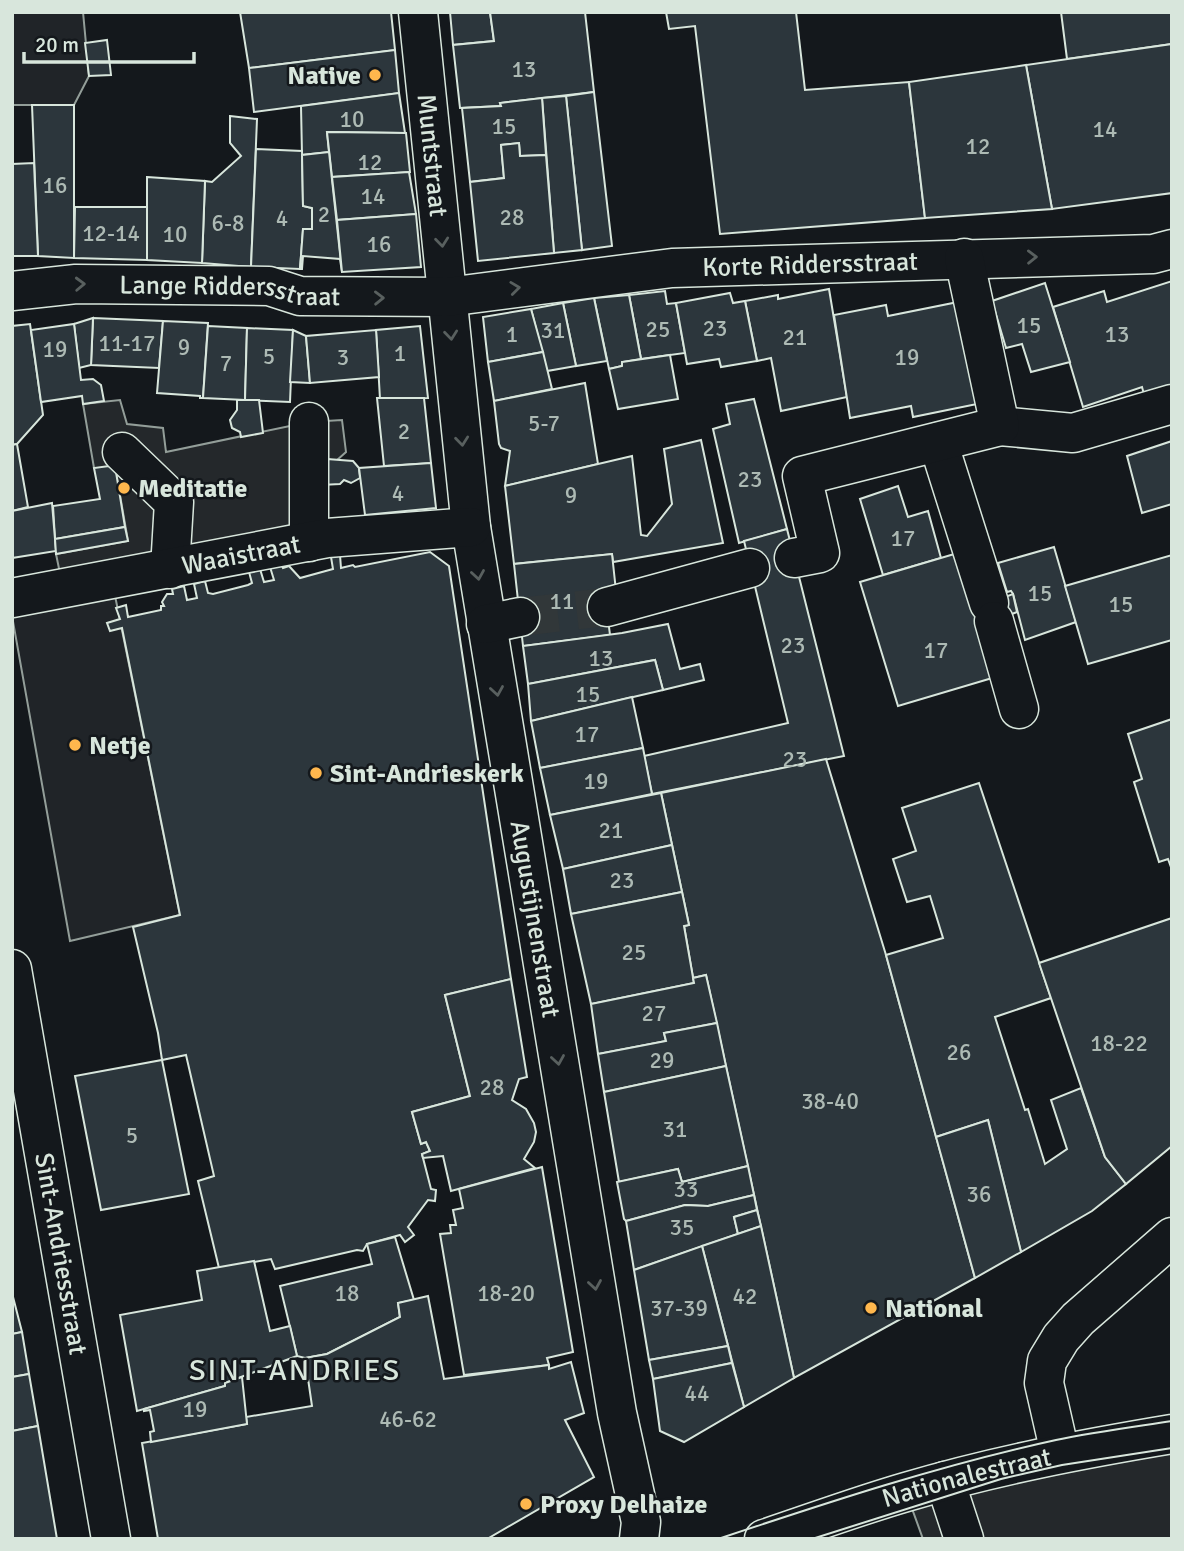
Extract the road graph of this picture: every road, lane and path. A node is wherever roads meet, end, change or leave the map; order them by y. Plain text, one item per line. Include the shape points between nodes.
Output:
1 (418, 12) edge
2 (1172, 249) edge
3 (964, 258) junction
4 (12, 291) edge
5 (447, 297) junction
6 (1172, 404) edge
7 (309, 422) dead end
8 (1000, 426) junction
9 (938, 442) junction
10 (122, 452) dead end
11 (471, 527) junction
12 (309, 542) junction
13 (794, 558) dead end
14 (750, 568) dead end
15 (170, 569) junction
16 (12, 598) edge
17 (607, 607) tunnel mouth
18 (1019, 709) dead end
19 (12, 969) edge
20 (20, 1060) edge
21 (1172, 1237) edge
22 (1172, 1434) edge
23 (1060, 1453) junction
24 (946, 1481) junction
25 (111, 1539) edge
26 (639, 1539) edge
27 (764, 1539) edge
28 (964, 1539) edge

1 -> 5 street, Muntstraat
3 -> 2 street, Korte Riddersstraat via 1153,254
5 -> 3 street, Korte Riddersstraat via 671,268
3 - 8 street
4 -> 5 street, Lange Riddersstraat via 76,284 269,286 300,296
5 -> 11 street, Augustijnenstraat
6 - 8 street via 1073,433
7 - 12 street
8 - 9 street
9 - 13 street via 802,475 820,553
9 - 18 street
10 - 15 street via 174,502
11 - 12 street, Waaistraat
11 -> 26 street, Augustijnenstraat via 503,620 617,1413 641,1522
12 - 15 street, Waaistraat
14 - 17 street
15 - 16 street, Waaistraat
19 - 20 street, Sint-Andriesstraat
20 - 25 street, Sint-Andriesstraat
21 - 23 street via 1078,1319 1047,1361 1044,1383
22 - 23 street, Nationalestraat
23 - 24 street, Nationalestraat
24 - 27 street, Nationalestraat
24 - 28 street

